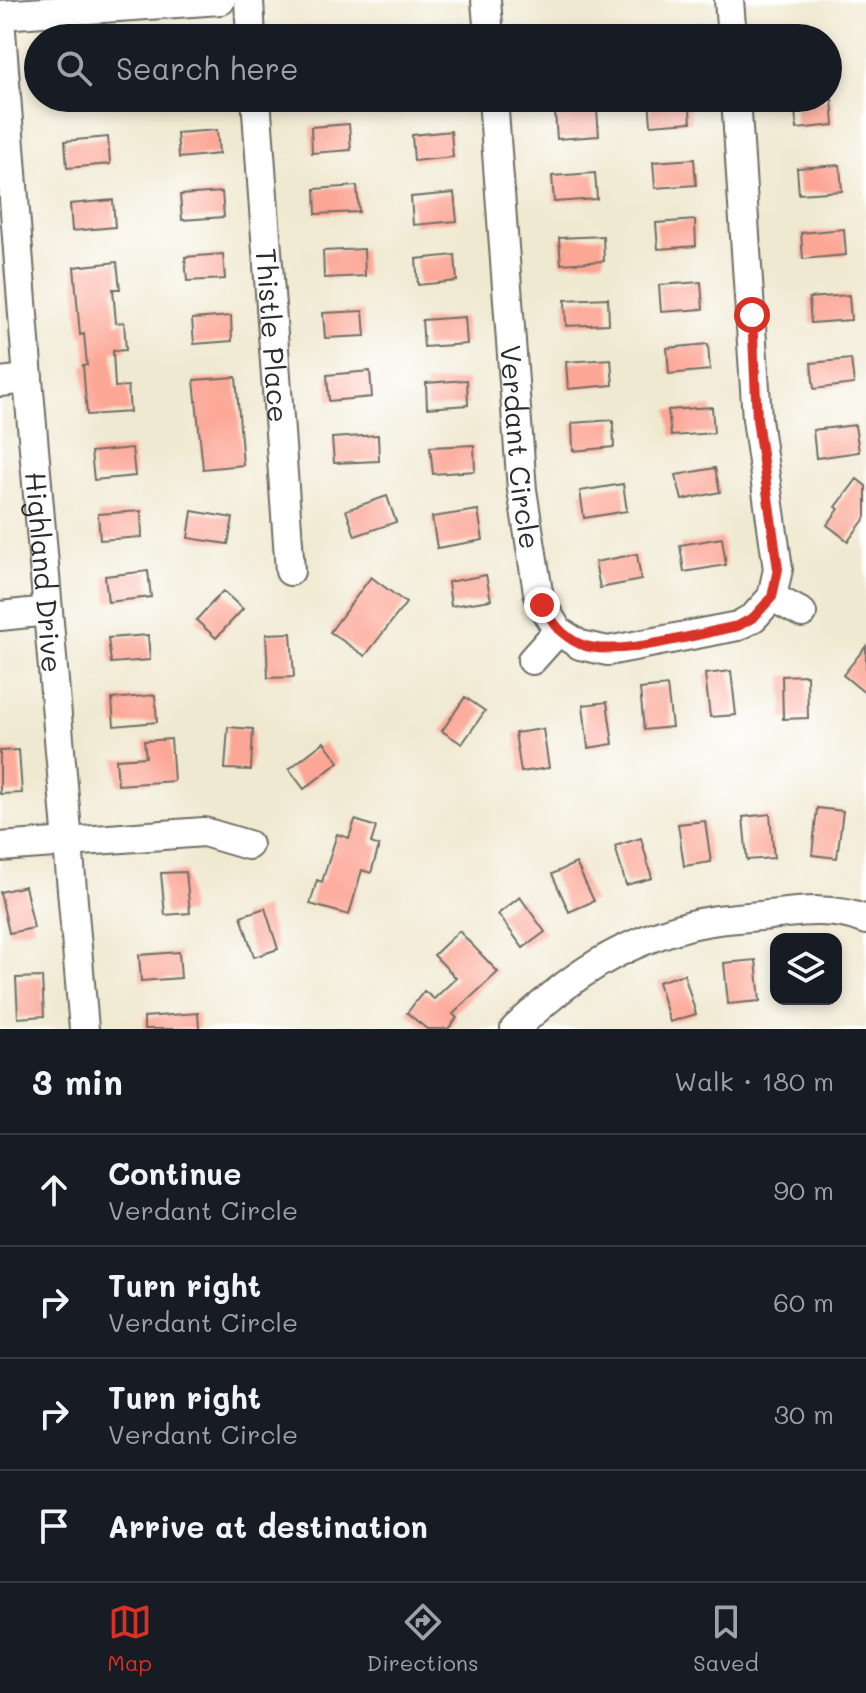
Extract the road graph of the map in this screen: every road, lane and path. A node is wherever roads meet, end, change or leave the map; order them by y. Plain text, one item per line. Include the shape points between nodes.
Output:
1 (221, 0) edge
2 (249, 0) edge
3 (486, 0) edge
4 (729, 0) edge
5 (0, 16) edge
6 (250, 24) edge
7 (488, 24) edge
8 (731, 24) edge
9 (257, 112) edge
10 (494, 112) edge
11 (737, 112) edge
12 (14, 380) edge
13 (290, 571) dead end
14 (772, 597) junction
15 (48, 611) junction
16 (802, 613) dead end
17 (0, 616) edge
18 (558, 631) junction
19 (532, 660) dead end
20 (67, 842) junction
21 (248, 845) dead end
22 (0, 847) edge
23 (866, 920) edge
24 (84, 1029) edge
25 (515, 1029) edge

1 - 5 street
2 - 6 street
3 - 7 street
4 - 8 street
5 - 12 street, Highland Drive
9 - 13 street, Thistle Place
10 - 18 street, Verdant Circle via 522,490 538,592
11 - 14 street via 757,419 778,569
12 - 15 street, Highland Drive
14 - 16 street
14 - 18 street via 738,626 608,651 580,645
15 - 17 street
15 - 20 street, Highland Drive
18 - 19 street
20 - 21 street via 204,832
20 - 22 street
20 - 24 street, Highland Drive
23 - 25 street via 819,910 693,924 634,944 592,966 553,992

